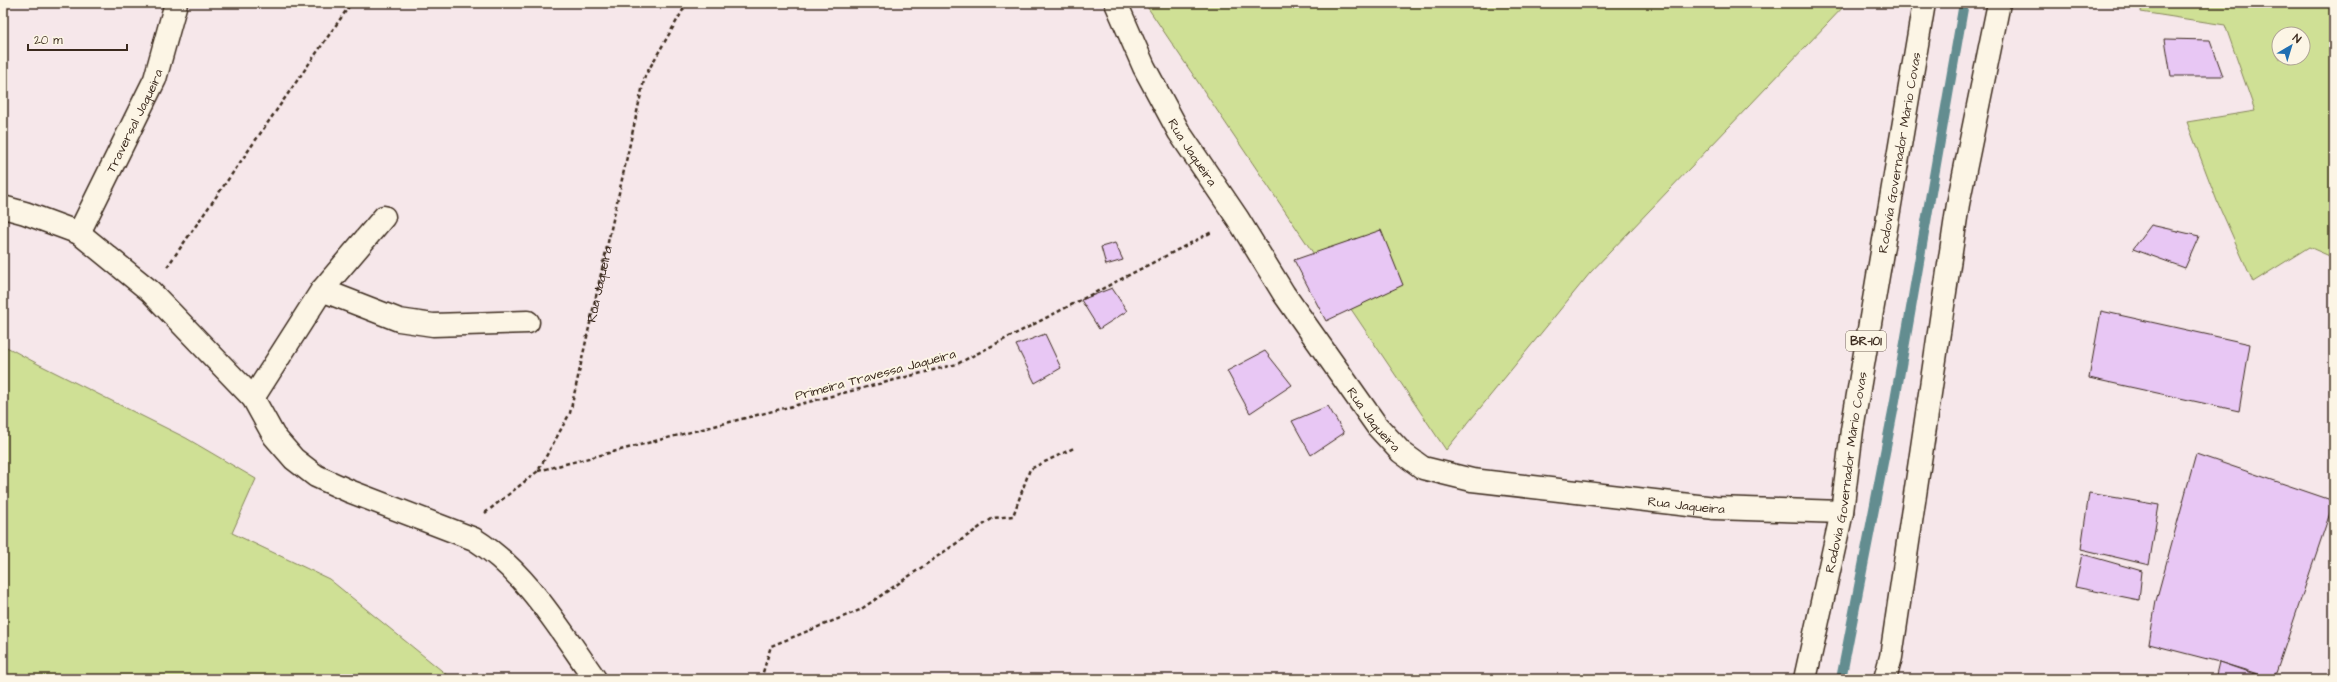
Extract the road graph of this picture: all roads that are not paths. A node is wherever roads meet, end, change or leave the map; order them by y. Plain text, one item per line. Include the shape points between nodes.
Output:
1 (176, 3) edge
2 (1116, 3) edge
3 (1924, 3) edge
4 (1999, 3) edge
5 (3, 207) edge
6 (384, 217) dead end
7 (79, 233) junction
8 (322, 290) junction
9 (528, 322) dead end
10 (253, 398) junction
11 (1842, 512) junction
12 (596, 679) edge
13 (1805, 679) edge
14 (1885, 679) edge

1 - 7 main road, Traversal Jaqueira via 155,78
2 - 11 main road, Rua Jaqueira via 1144,67 1179,132 1238,219 1284,294 1360,406 1401,452 1423,468 1472,480 1715,508
3 - 11 main road, Rodovia Governador Mário Covas / BR-101 via 1852,430
4 - 14 main road via 1958,204 1892,649
5 - 7 main road
6 - 8 main road
7 - 10 main road via 150,291
8 - 9 main road via 399,320 433,325
8 - 10 main road
10 - 12 main road via 274,436 294,459 316,476 460,533 492,550 516,572
11 - 13 main road, Rodovia Governador Mário Covas / BR-101

